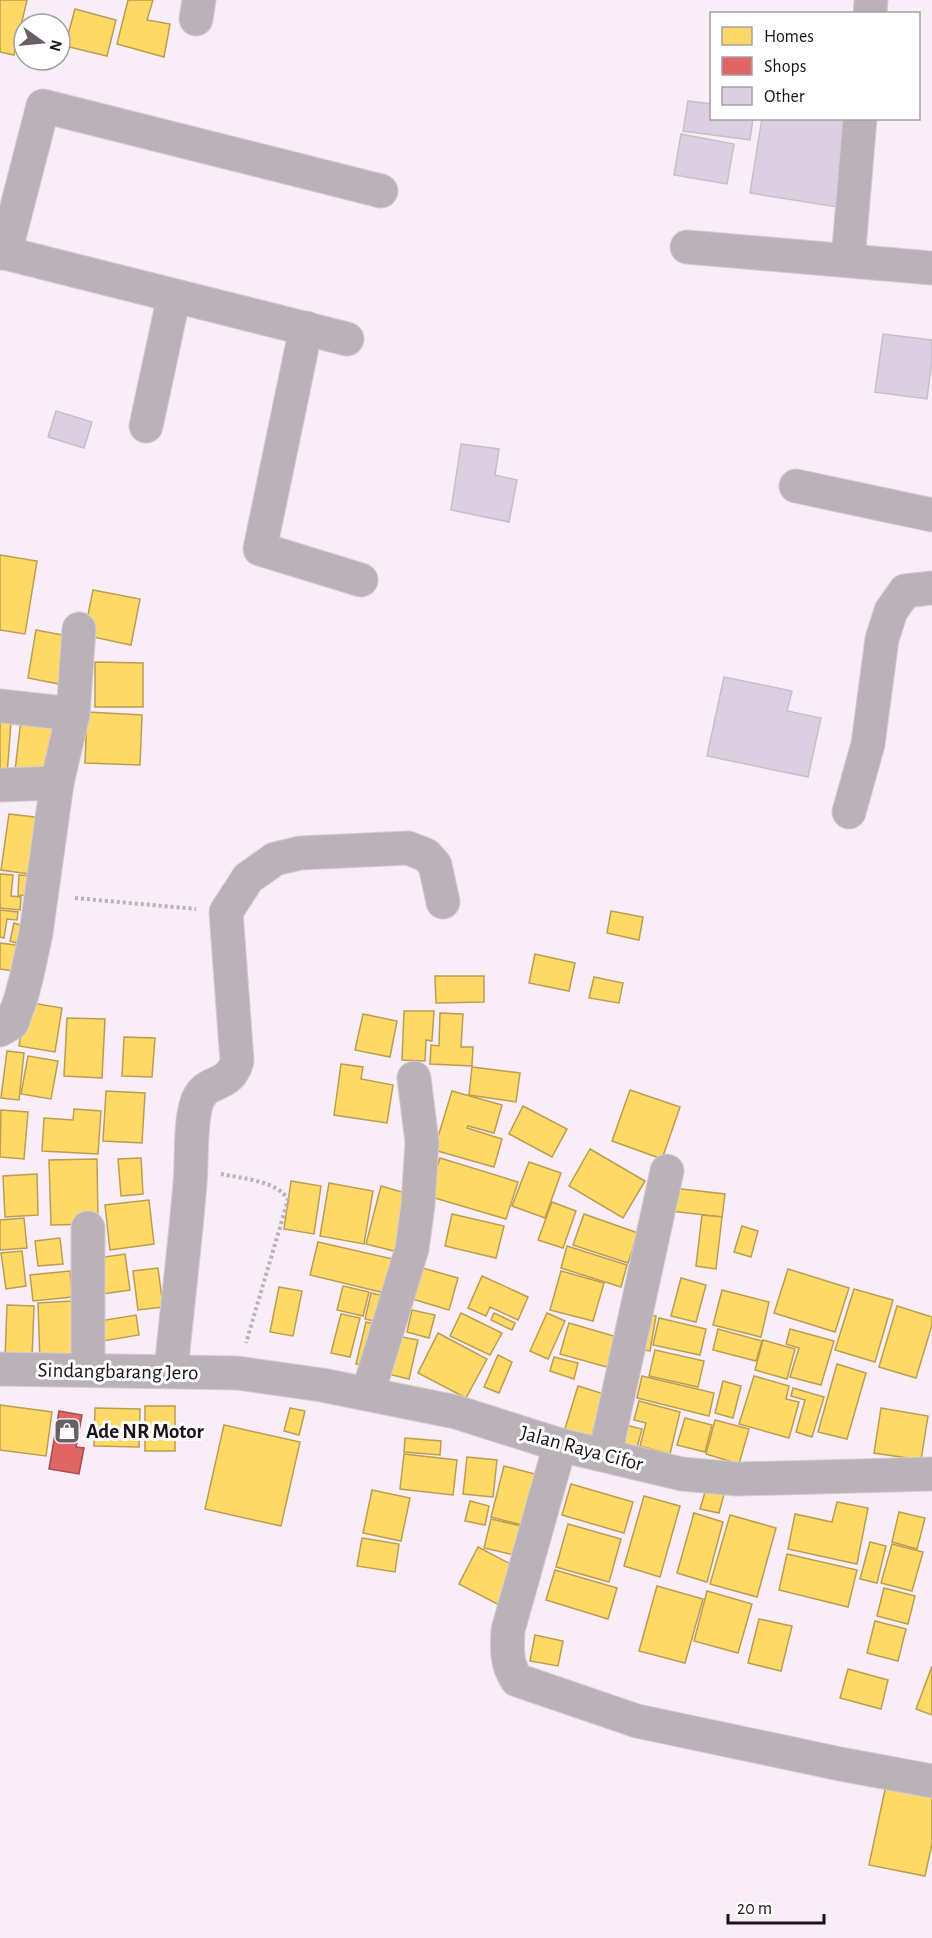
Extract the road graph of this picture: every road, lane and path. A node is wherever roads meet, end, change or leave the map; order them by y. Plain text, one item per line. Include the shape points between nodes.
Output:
1 (860, 120) edge
2 (381, 191) dead end
3 (687, 247) dead end
4 (2, 253) edge
5 (848, 260) junction
6 (932, 268) edge
7 (174, 296) junction
8 (306, 328) junction
9 (347, 339) dead end
10 (146, 426) dead end
11 (796, 486) dead end
12 (932, 515) edge
13 (361, 580) dead end
14 (932, 588) edge
15 (80, 629) dead end
16 (0, 706) edge
17 (72, 714) junction
18 (57, 783) junction
19 (0, 785) edge
20 (849, 812) dead end
21 (40, 894) junction
22 (443, 902) dead end
23 (226, 912) junction
24 (0, 1030) edge
25 (414, 1078) dead end
26 (192, 1168) junction
27 (667, 1171) dead end
28 (88, 1228) dead end
29 (0, 1369) edge
30 (88, 1370) junction
31 (171, 1371) junction
32 (237, 1373) junction
33 (368, 1393) junction
34 (560, 1445) junction
35 (605, 1455) junction
36 (932, 1474) edge
37 (932, 1781) edge

1 - 5 street
2 - 4 street via 43,106
3 - 5 street
4 - 7 street
5 - 6 street
7 - 8 street
7 - 10 street
8 - 9 street
8 - 13 street via 260,549
11 - 12 street
14 - 20 street via 905,591 891,611 882,639 867,744
15 - 17 street
16 - 17 street
17 - 18 street
18 - 19 street
18 - 21 street
21 - 23 path
21 - 24 street via 36,933 21,998 12,1023
22 - 23 street via 435,866 426,855 408,848 300,853 275,859 248,878
23 - 26 street via 237,1061 229,1079 205,1089 197,1101
25 - 33 street via 422,1142 418,1205 405,1273
26 - 31 street
26 - 32 path via 280,1189 288,1200
27 - 35 street
28 - 30 street
29 - 30 street, Sindangbarang Jero
30 - 31 street, Sindangbarang Jero
31 - 32 street, Sindangbarang Jero
32 - 33 street, Jalan Raya Cifor
33 - 34 street, Jalan Raya Cifor via 456,1412
34 - 35 street, Jalan Raya Cifor
34 - 37 street via 508,1630 507,1655 517,1680 637,1721
35 - 36 street, Jalan Raya Cifor via 682,1474 738,1479

